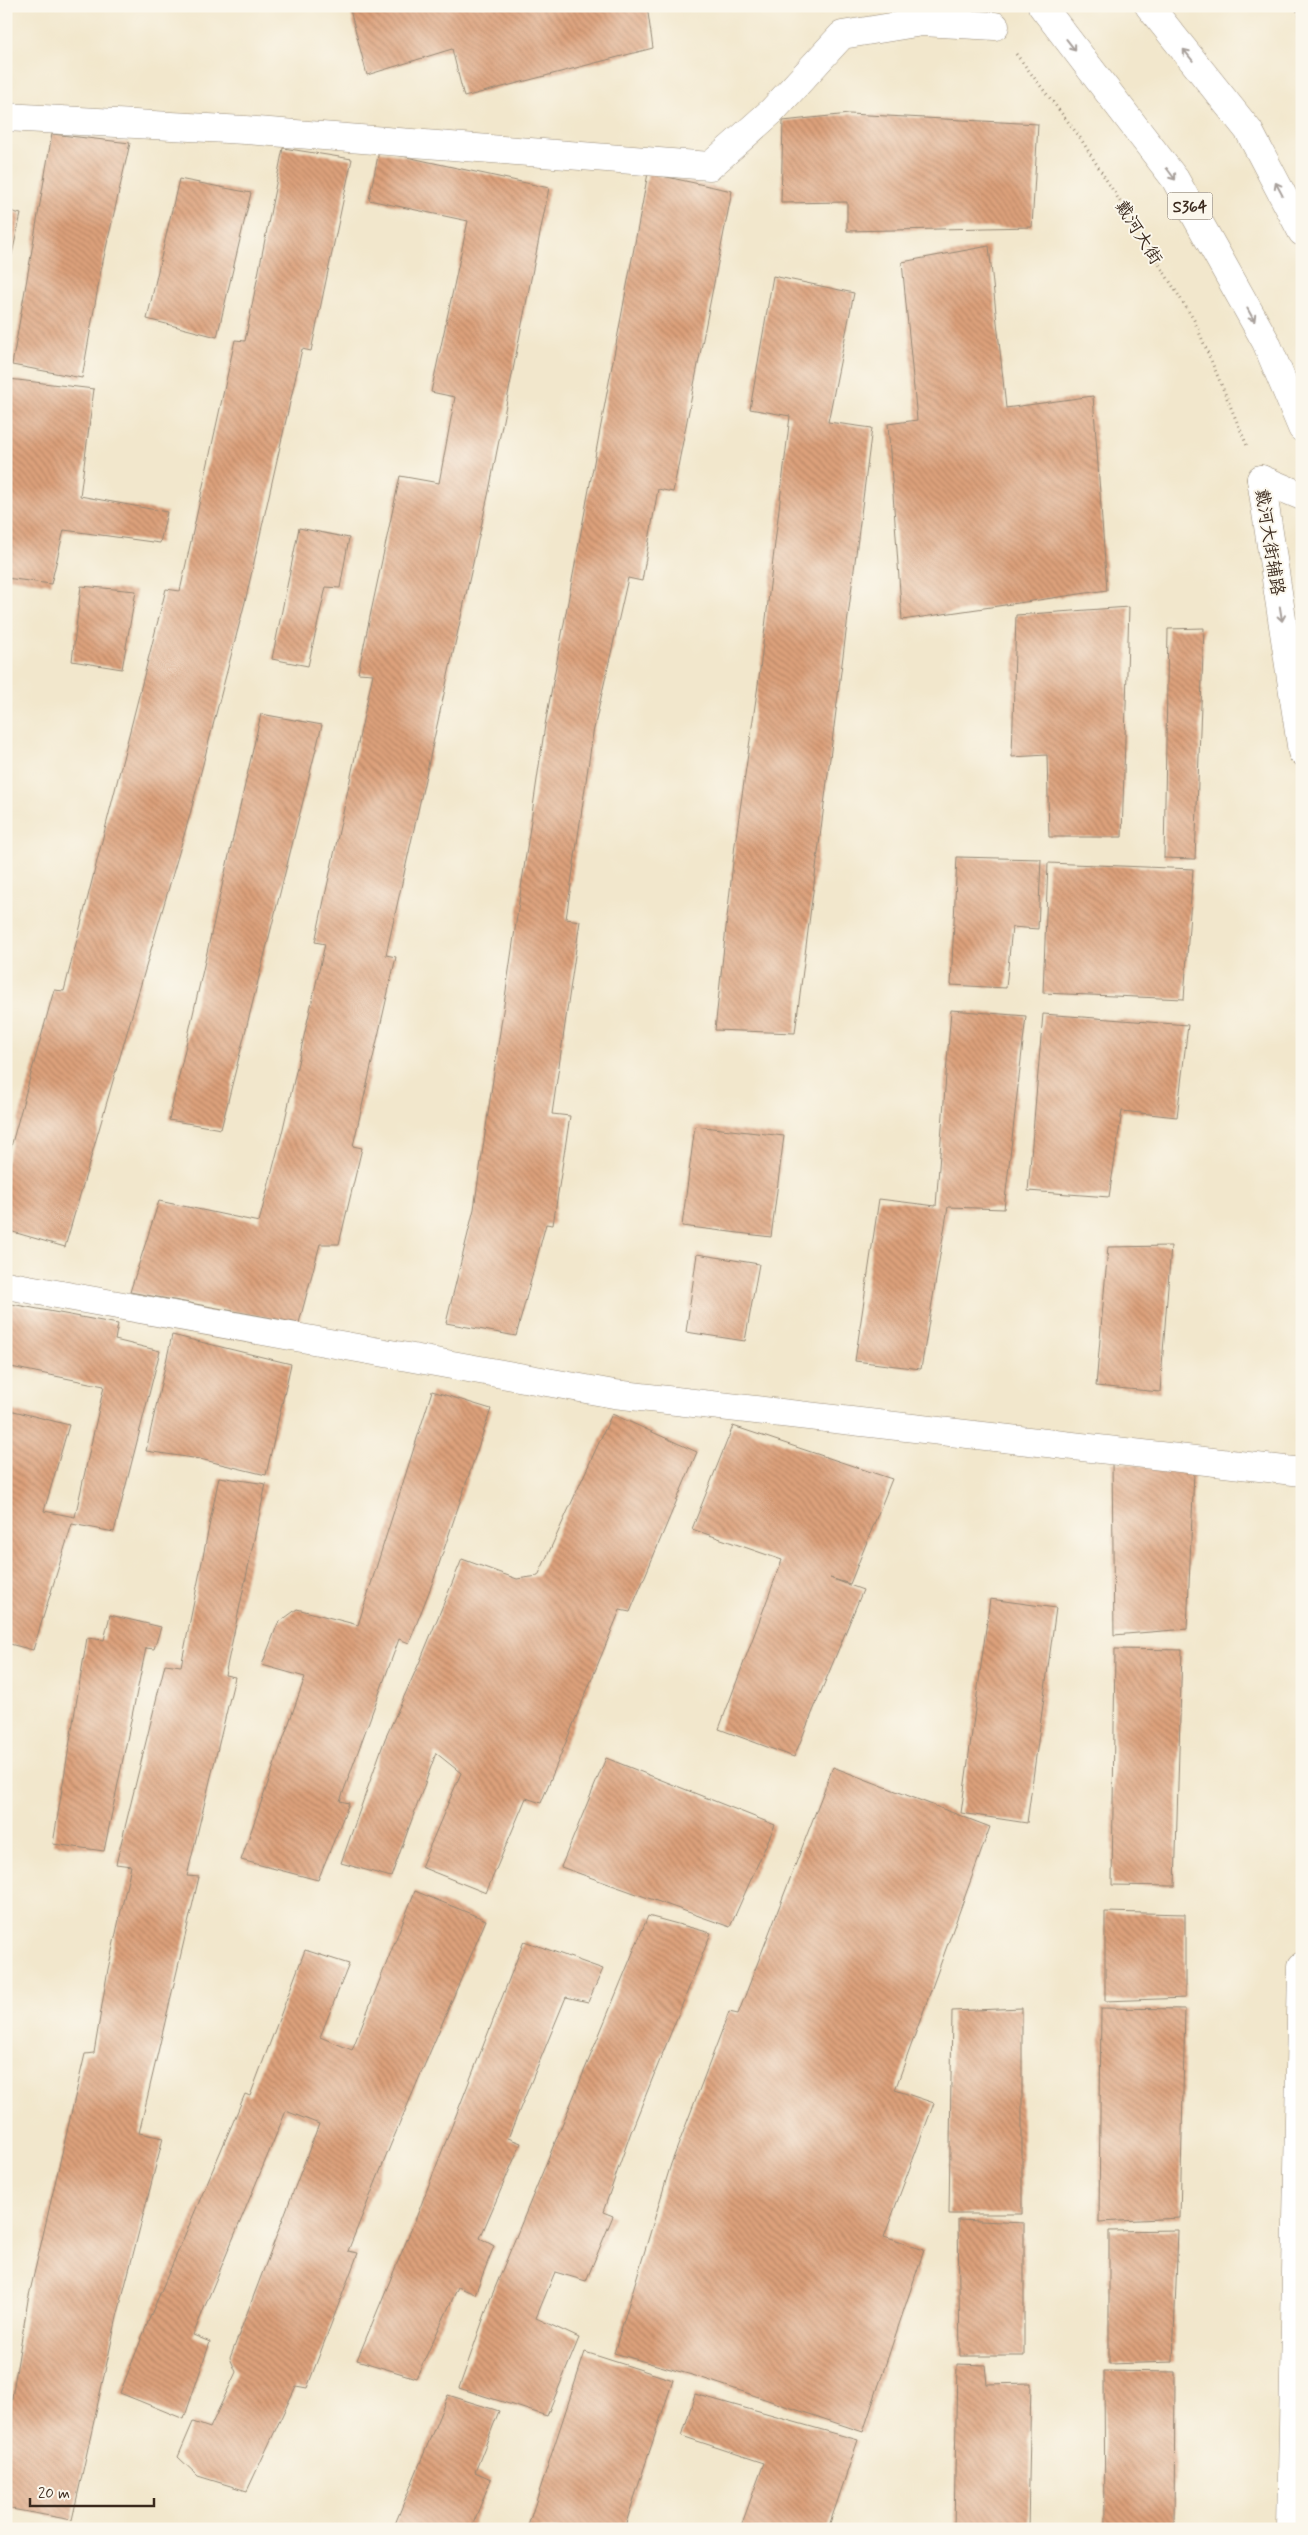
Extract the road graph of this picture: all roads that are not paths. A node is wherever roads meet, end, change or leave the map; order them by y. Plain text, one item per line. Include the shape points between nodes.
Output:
1 (1042, 6) edge
2 (1149, 6) edge
3 (995, 26) road end
4 (6, 117) edge
5 (1302, 232) edge
6 (1302, 428) edge
7 (1302, 496) edge
8 (1302, 752) edge
9 (6, 1285) edge
10 (1302, 1472) edge
11 (1302, 1966) edge
12 (1291, 2529) edge

1 -> 6 street, S364 via 1175,179 1266,342
5 -> 2 street via 1248,130
3 - 4 street via 922,22 842,35 772,111 710,166 245,130
7 -> 8 street, 戴河大街辅路 via 1261,479
9 - 10 street via 614,1394
11 - 12 street

